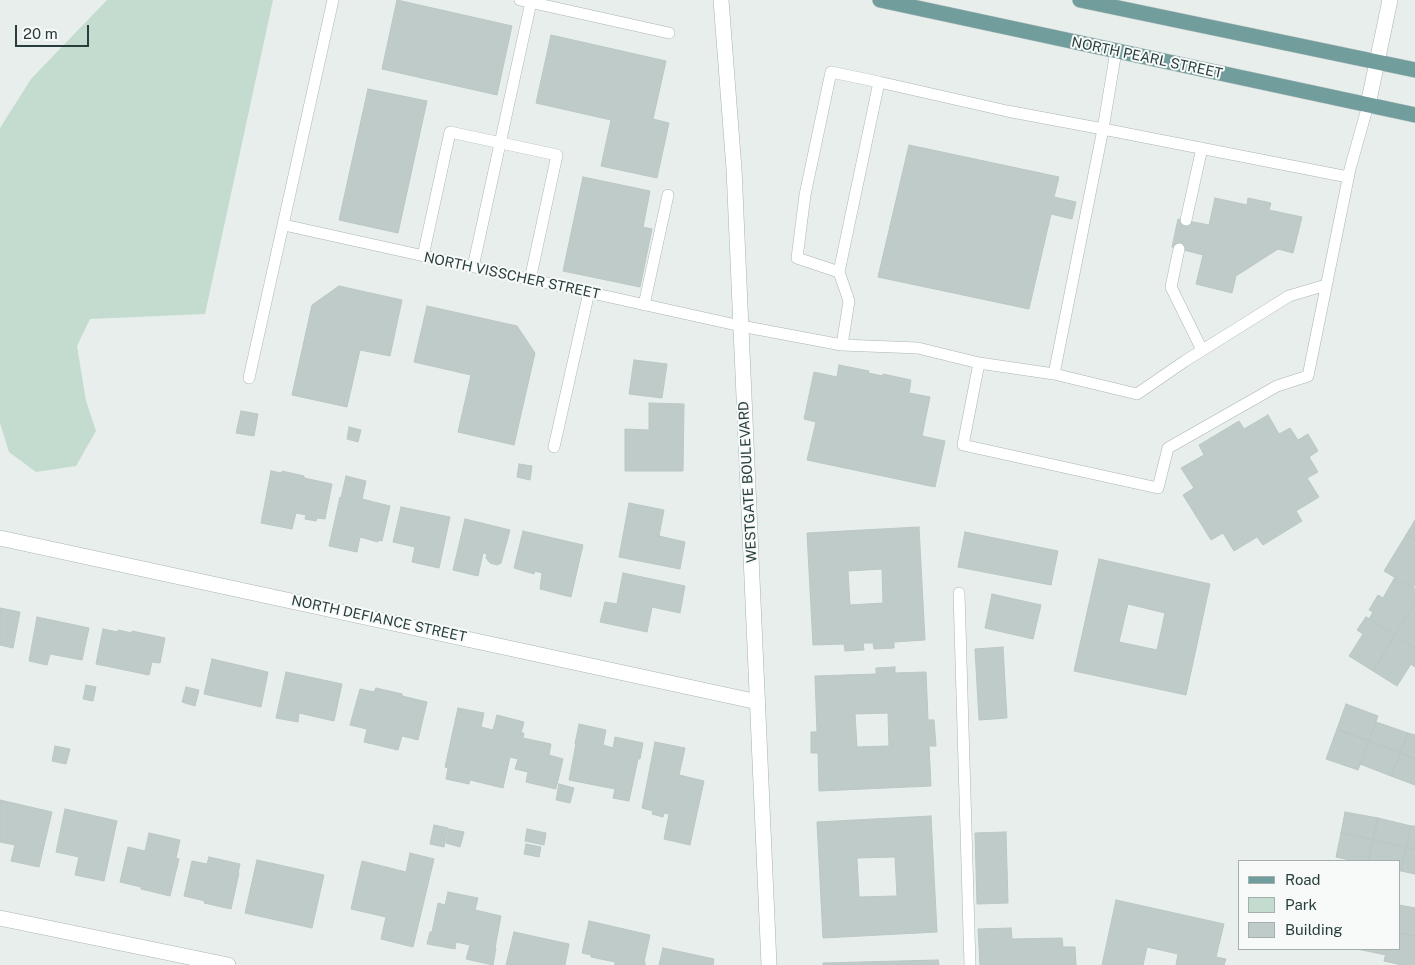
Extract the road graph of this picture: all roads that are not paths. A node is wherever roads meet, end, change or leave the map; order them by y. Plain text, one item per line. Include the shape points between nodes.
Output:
1 (333, 0) edge
2 (721, 0) edge
3 (880, 0) edge
4 (1082, 0) edge
5 (1390, 0) edge
6 (526, 1) edge
7 (669, 33) dead end
8 (1116, 51) junction
9 (1377, 62) junction
10 (1415, 70) edge
11 (878, 82) junction
12 (1368, 105) junction
13 (1415, 115) edge
14 (1103, 128) junction
15 (500, 143) junction
16 (1202, 148) junction
17 (1348, 178) junction
18 (668, 195) dead end
19 (1186, 220) dead end
20 (284, 225) junction
21 (1179, 249) dead end
22 (423, 256) junction
23 (473, 267) junction
24 (839, 272) junction
25 (530, 280) junction
26 (1326, 285) junction
27 (589, 292) junction
28 (644, 305) junction
29 (741, 326) junction
30 (842, 345) junction
31 (1202, 350) junction
32 (979, 363) junction
33 (1054, 374) junction
34 (249, 378) dead end
35 (554, 447) dead end
36 (0, 538) edge
37 (960, 593) dead end
38 (758, 702) junction
39 (0, 918) edge
40 (228, 965) edge
41 (769, 965) edge
42 (970, 965) edge

1 - 20 lane
2 - 29 street, WESTGATE BOULEVARD via 734,169
3 - 8 main road, NORTH PEARL STREET
4 - 9 main road
5 - 9 street
6 - 7 lane
6 - 15 lane
8 - 12 main road, NORTH PEARL STREET
8 - 14 lane
9 - 10 main road
9 - 12 street
11 - 14 lane via 1007,111
11 - 24 lane
11 - 24 lane via 831,72 805,195 797,258
12 - 13 main road, NORTH PEARL STREET
12 - 17 lane
14 - 16 lane
14 - 33 lane
15 - 22 lane via 450,132
15 - 23 lane
15 - 25 lane via 557,155
16 - 17 lane
16 - 19 lane
17 - 26 lane
18 - 28 lane
20 - 22 lane, NORTH VISSCHER STREET
20 - 34 lane
21 - 31 lane via 1171,287
22 - 23 lane, NORTH VISSCHER STREET
23 - 25 lane, NORTH VISSCHER STREET
24 - 30 lane via 849,301
25 - 27 lane, NORTH VISSCHER STREET
26 - 31 lane, NORTH VISSCHER STREET via 1289,296
26 - 32 lane via 1308,376 1278,386 1168,448 1158,488 963,445
27 - 28 lane, NORTH VISSCHER STREET
27 - 35 lane
28 - 29 lane, NORTH VISSCHER STREET
29 - 30 lane, NORTH VISSCHER STREET
29 - 38 street, WESTGATE BOULEVARD
30 - 32 lane, NORTH VISSCHER STREET via 918,348
31 - 33 lane, NORTH VISSCHER STREET via 1137,394
32 - 33 lane, NORTH VISSCHER STREET
36 - 38 street, NORTH DEFIANCE STREET
37 - 42 lane
38 - 41 street, WESTGATE BOULEVARD
39 - 40 street

